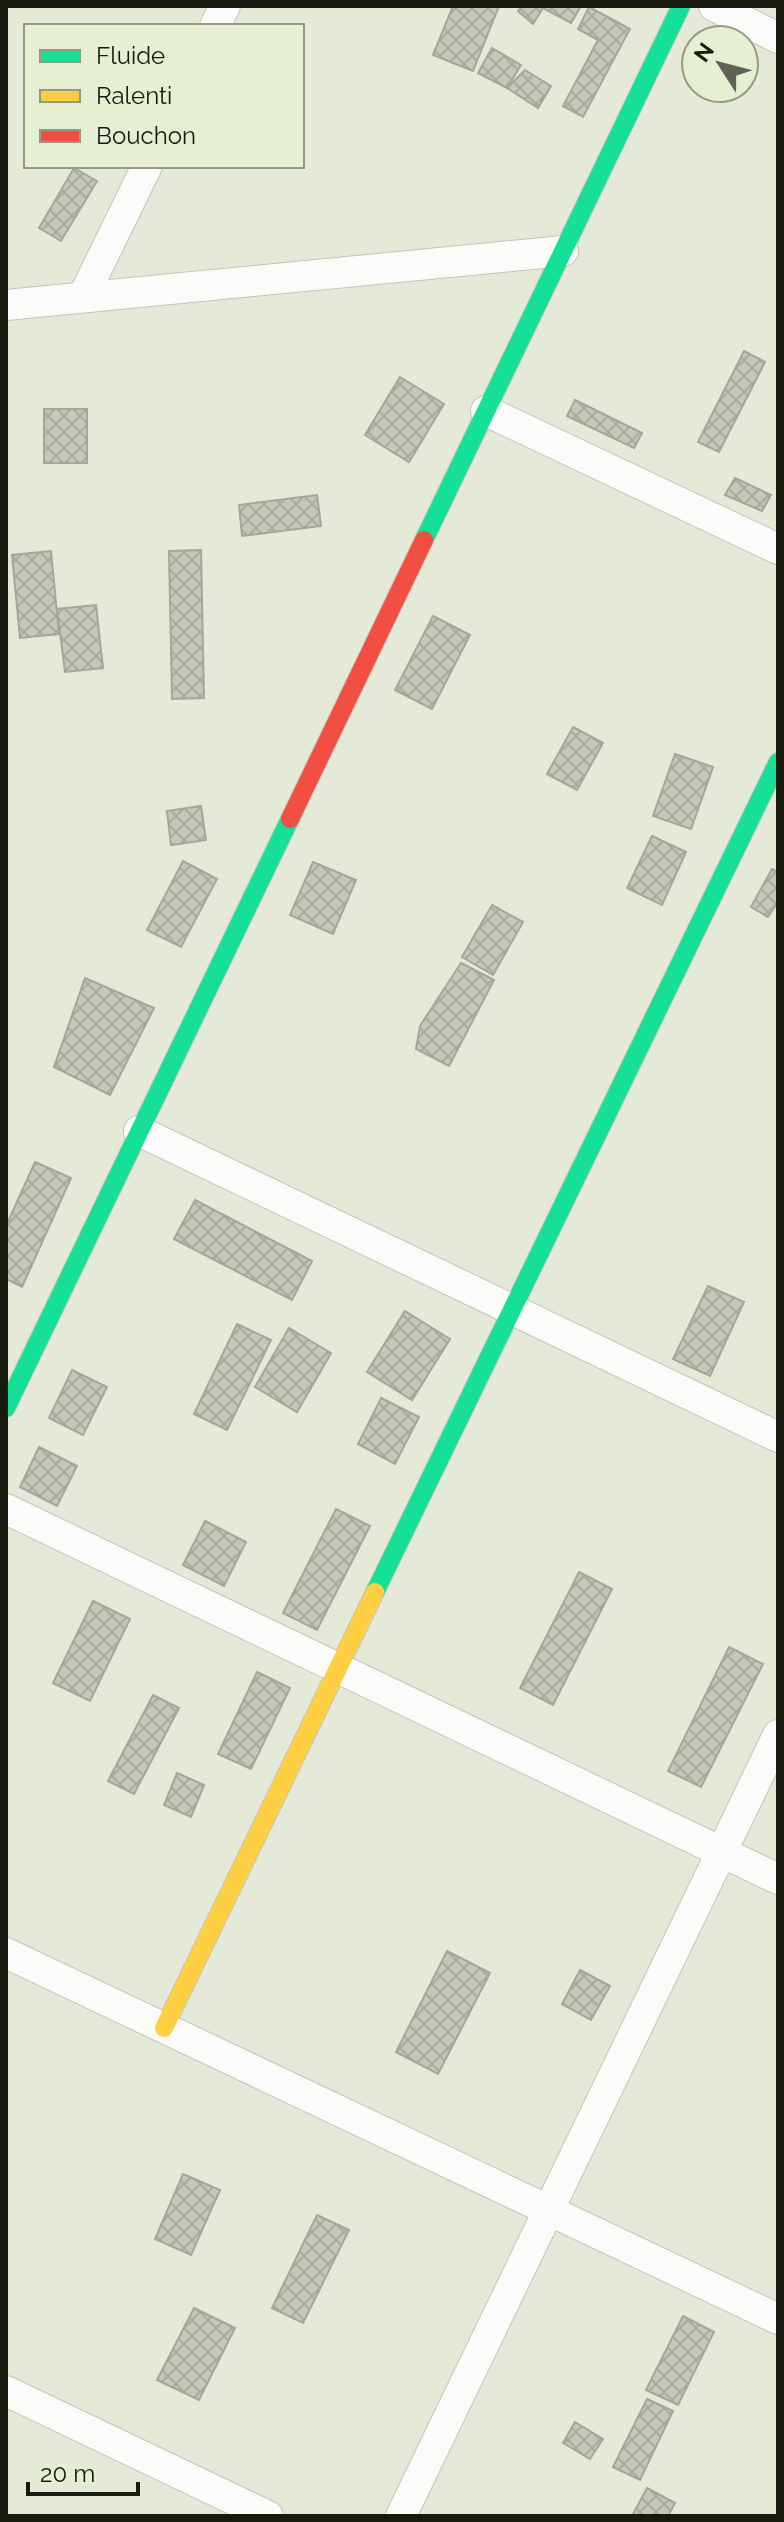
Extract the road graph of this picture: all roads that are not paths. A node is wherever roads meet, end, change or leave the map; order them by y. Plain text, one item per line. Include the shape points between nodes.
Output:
1 (225, 6) edge
2 (681, 6) edge
3 (714, 6) edge
4 (216, 24) edge
5 (778, 38) edge
6 (146, 168) edge
7 (563, 251) junction
8 (83, 297) junction
9 (6, 305) edge
10 (486, 411) junction
11 (778, 549) edge
12 (778, 762) edge
13 (139, 1131) junction
14 (512, 1310) junction
15 (6, 1408) edge
16 (778, 1437) edge
17 (6, 1509) edge
18 (338, 1668) junction
19 (778, 1735) edge
20 (721, 1852) junction
21 (778, 1879) edge
22 (6, 1953) edge
23 (164, 2028) junction
24 (548, 2210) junction
25 (778, 2319) edge
26 (6, 2391) edge
27 (268, 2516) edge
28 (401, 2516) edge

1 - 4 street
2 - 7 street
3 - 5 street
6 - 8 street
7 - 8 street
7 - 10 street
8 - 9 street
10 - 11 street
10 - 13 street
12 - 14 street
13 - 14 street
13 - 15 street
14 - 16 street
14 - 18 street
17 - 18 street
18 - 20 street
18 - 23 street
19 - 20 street
20 - 21 street
20 - 24 street
22 - 23 street
23 - 24 street
24 - 25 street
24 - 28 street
26 - 27 street

